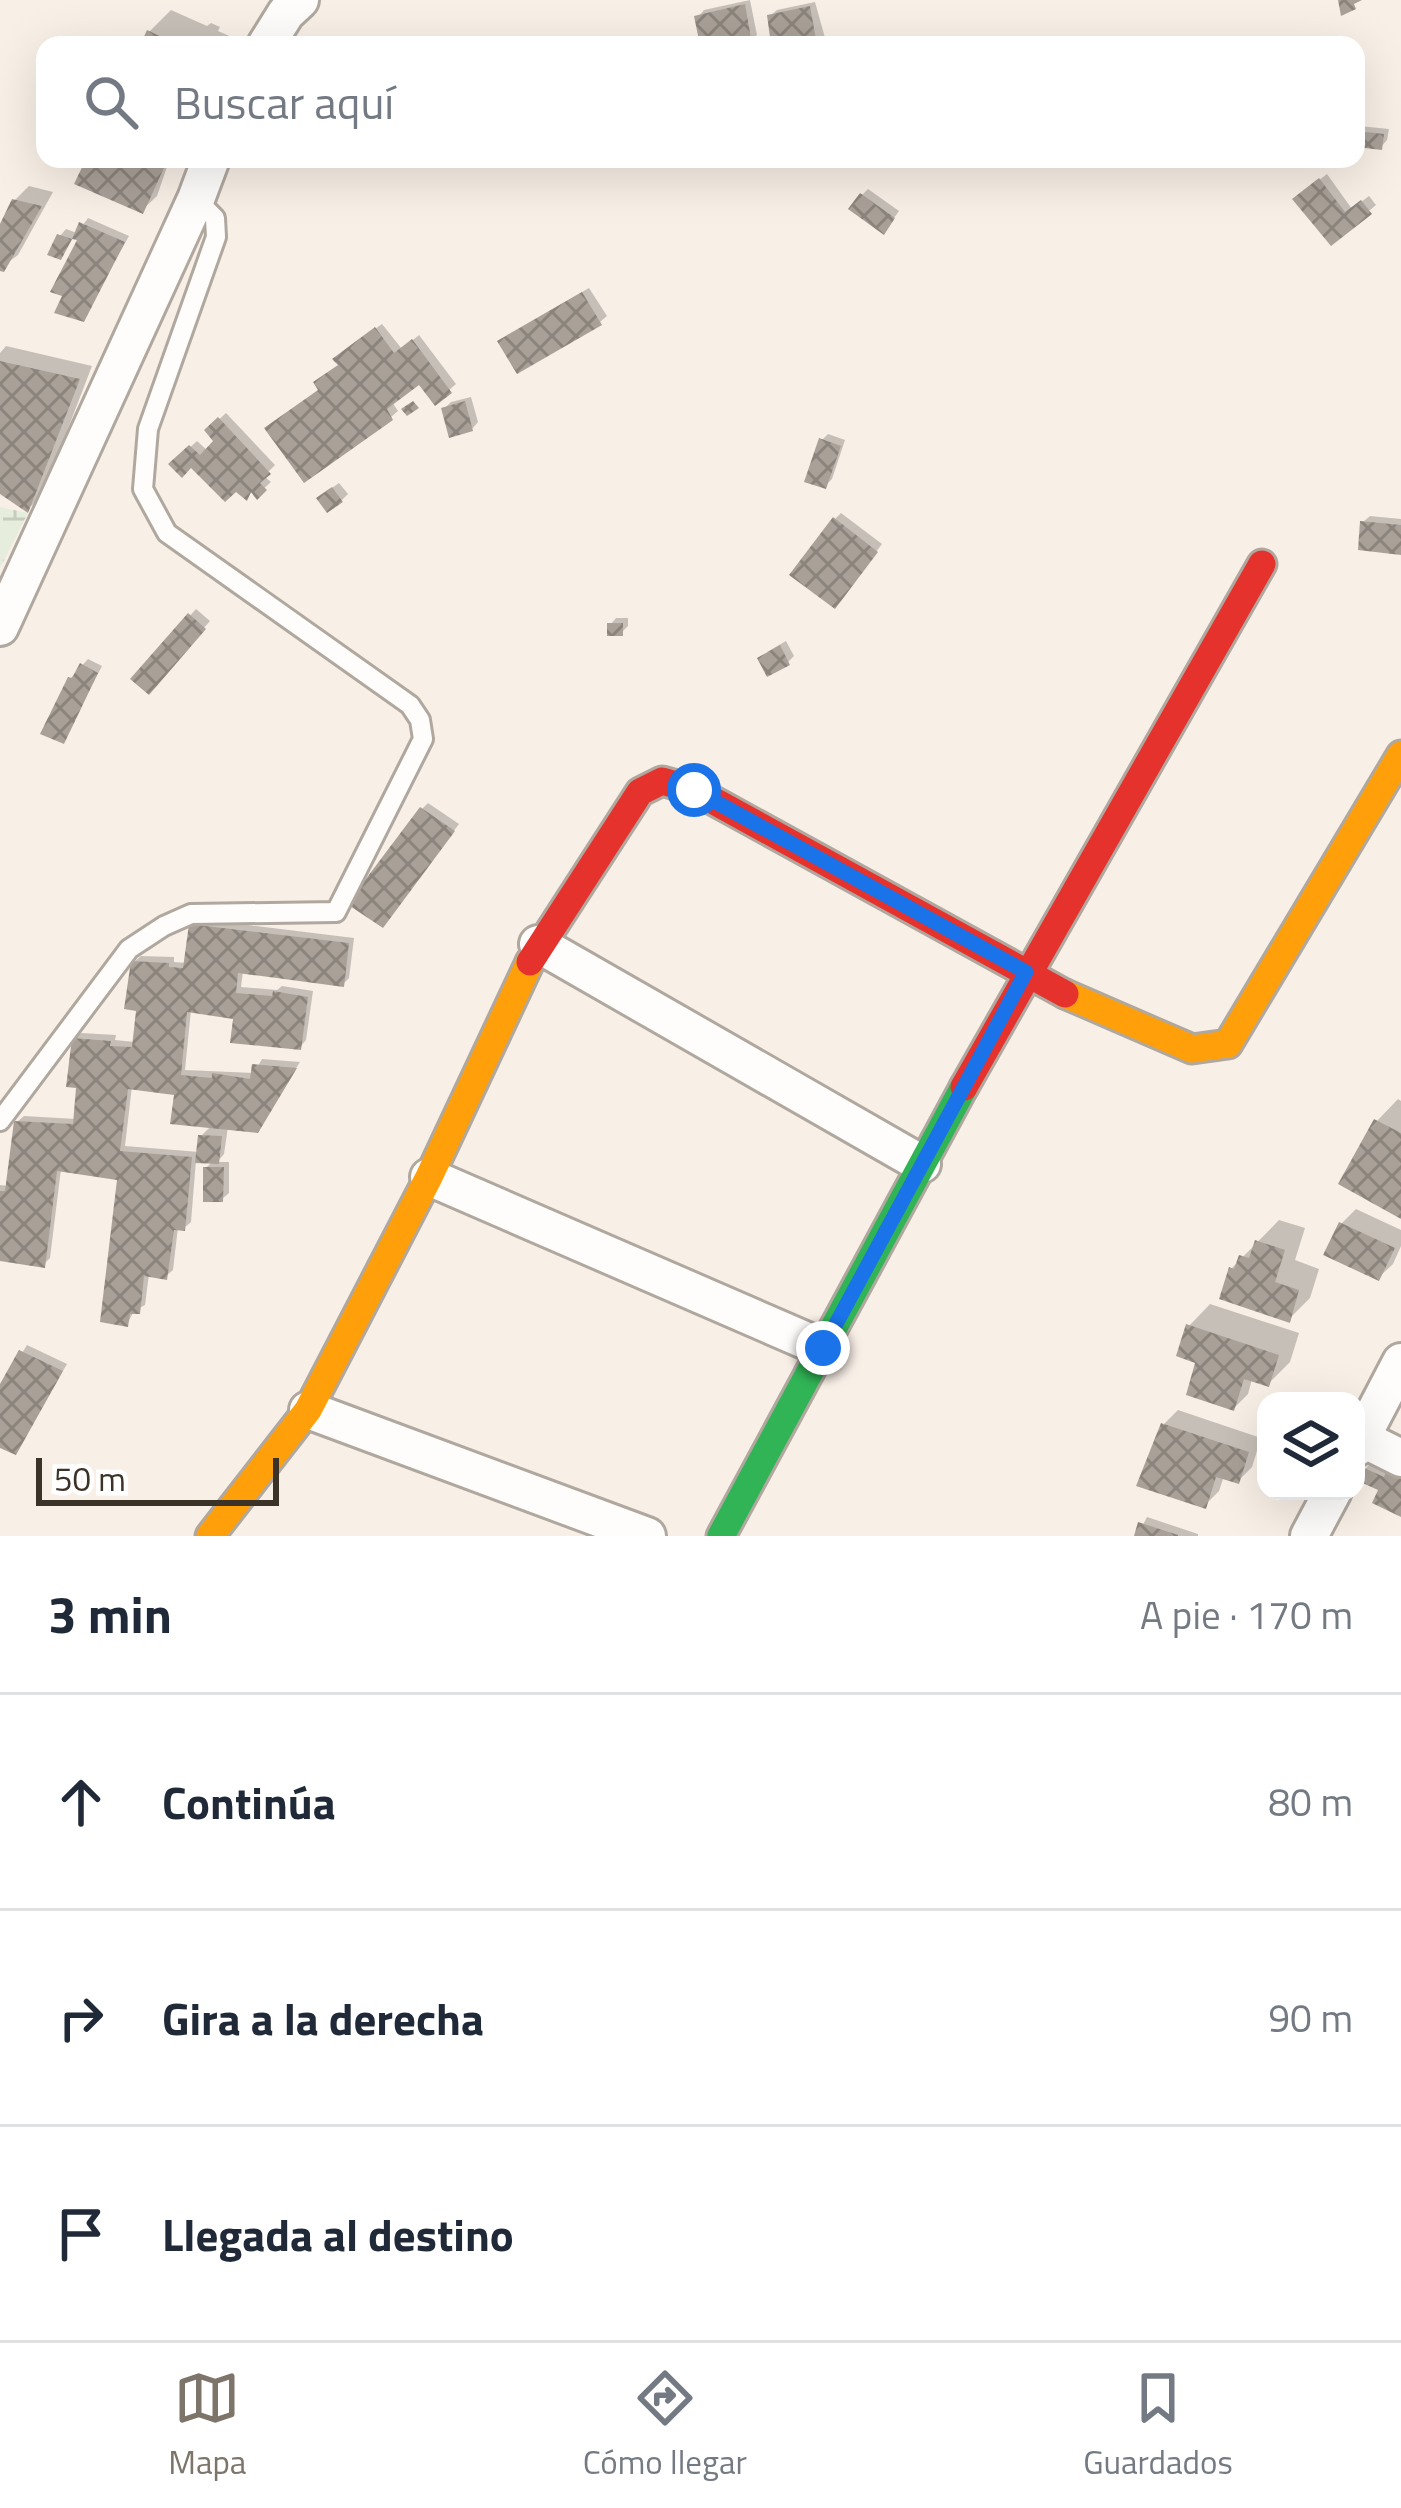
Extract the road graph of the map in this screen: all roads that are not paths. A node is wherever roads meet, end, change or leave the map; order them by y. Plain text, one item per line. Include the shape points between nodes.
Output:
1 (300, 0) edge
2 (272, 36) edge
3 (208, 168) edge
4 (196, 199) junction
5 (1262, 564) dead end
6 (0, 627) edge
7 (1401, 755) edge
8 (538, 944) junction
9 (1026, 972) junction
10 (0, 1121) edge
11 (922, 1164) junction
12 (429, 1177) junction
13 (823, 1348) junction
14 (1401, 1362) edge
15 (308, 1410) junction
16 (1365, 1431) edge
17 (1365, 1445) edge
18 (1401, 1458) edge
19 (1328, 1500) edge
20 (210, 1536) edge
21 (646, 1536) edge
22 (722, 1536) edge
23 (1309, 1536) edge

1 - 2 street
3 - 4 street
4 - 6 street
4 - 10 lane via 215,218 216,237 148,429 143,488 166,533 410,705 423,739 336,912 191,914 164,926 129,949
5 - 9 street
7 - 9 street via 1228,1044 1192,1049
8 - 9 street via 640,792 662,781 694,790
8 - 11 street
8 - 12 street
9 - 11 street
11 - 13 street
12 - 13 street
12 - 15 street
13 - 22 street
14 - 16 street
15 - 20 street
15 - 21 street
17 - 18 street
19 - 23 street

